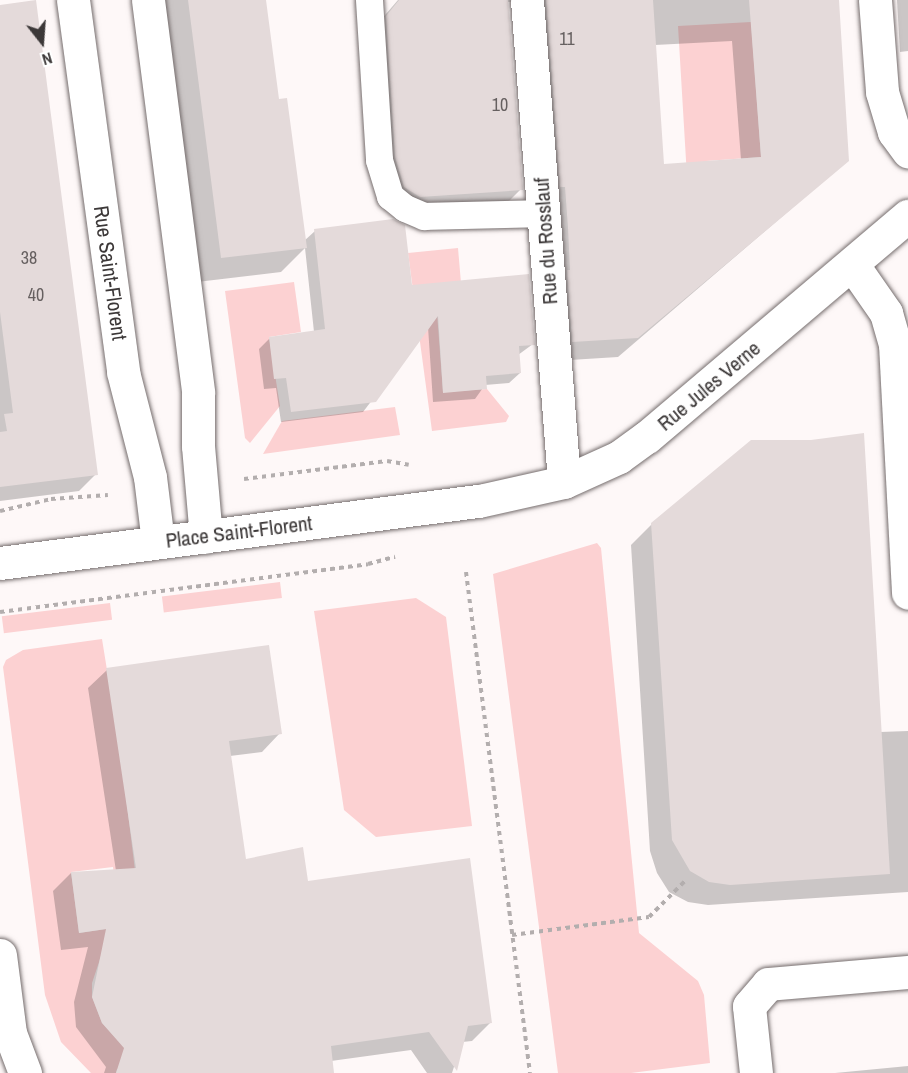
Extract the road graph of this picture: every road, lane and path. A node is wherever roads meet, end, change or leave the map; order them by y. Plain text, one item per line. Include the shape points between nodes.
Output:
1 (73, 0) edge
2 (148, 0) edge
3 (369, 0) edge
4 (527, 0) edge
5 (875, 0) edge
6 (908, 151) edge
7 (543, 213) junction
8 (908, 216) edge
9 (852, 264) junction
10 (564, 482) junction
11 (479, 501) joint
12 (206, 537) junction
13 (158, 542) junction
14 (0, 563) edge
15 (466, 572) dead end
16 (908, 593) edge
17 (685, 881) dead end
18 (512, 935) junction
19 (0, 955) edge
20 (908, 972) edge
21 (25, 1073) edge
22 (530, 1073) edge
23 (756, 1073) edge

1 - 13 street, Rue Saint-Florent via 123,372 150,477
2 - 12 street via 198,393
3 - 7 lane via 380,160 390,196 424,216
4 - 7 street, Rue du Rosslauf
5 - 6 street via 882,92 894,132
7 - 10 street, Rue du Rosslauf
8 - 9 street, Rue Jules Verne
9 - 10 street, Rue Jules Verne via 647,437 618,457
9 - 16 street via 886,313 895,344
10 - 11 street, Rue Jules Verne
11 - 12 street, Place Saint-Florent
12 - 13 street, Place Saint-Florent
13 - 14 street, Place Saint-Florent
15 - 18 path
17 - 18 path via 649,917
18 - 22 path
19 - 21 street via 10,1033
20 - 23 street via 768,984 749,1006

